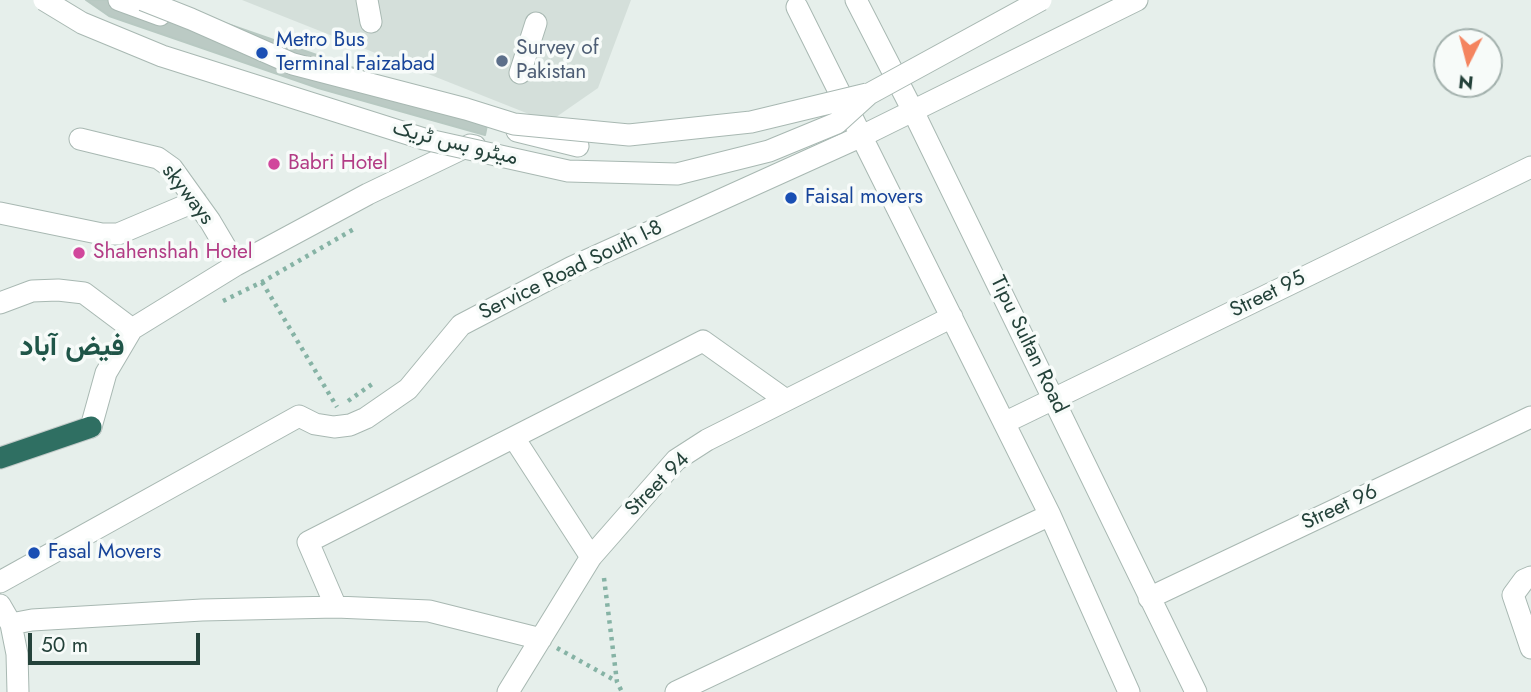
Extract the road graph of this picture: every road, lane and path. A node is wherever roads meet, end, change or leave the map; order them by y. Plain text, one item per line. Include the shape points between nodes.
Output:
1 (44, 0) edge
2 (119, 0) edge
3 (143, 0) edge
4 (367, 0) edge
5 (856, 0) edge
6 (1041, 0) edge
7 (1137, 0) edge
8 (797, 7) dead end
9 (371, 22) dead end
10 (536, 23) dead end
11 (520, 73) dead end
12 (869, 94) junction
13 (913, 111) junction
14 (862, 136) junction
15 (80, 139) dead end
16 (578, 146) dead end
17 (552, 161) dead end
18 (1531, 167) edge
19 (196, 201) junction
20 (0, 213) edge
21 (236, 265) junction
22 (262, 282) dead end
23 (0, 303) edge
24 (952, 317) junction
25 (132, 328) junction
26 (1055, 399) junction
27 (786, 400) junction
28 (338, 408) dead end
29 (1531, 417) edge
30 (1004, 422) junction
31 (91, 428) joint
32 (514, 438) junction
33 (0, 458) edge
34 (1049, 515) junction
35 (596, 551) junction
36 (1531, 577) edge
37 (0, 582) edge
38 (1149, 598) junction
39 (0, 605) edge
40 (336, 607) junction
41 (11, 624) junction
42 (541, 639) junction
43 (1531, 648) edge
44 (617, 682) junction
45 (18, 692) edge
46 (508, 692) edge
47 (622, 692) edge
48 (676, 692) edge
49 (1129, 692) edge
50 (1196, 692) edge

1 - 12 street, میٹرو بس ٹریک, bridge via 82,23 162,56 424,139 568,171 677,174 769,151 836,123
2 - 16 street via 503,127
3 - 12 street, میٹرو بس ٹریک, bridge via 293,64 514,124 629,135 751,122
4 - 9 street
5 - 13 street, Tipu Sultan Road
6 - 12 street, میٹرو بس ٹریک, bridge
7 - 13 street, Service Road South I-8
8 - 14 street
10 - 11 street
13 - 14 street, Service Road South I-8
13 - 26 street, Tipu Sultan Road
14 - 24 street
14 - 37 street, Service Road South I-8 via 572,267 461,325 408,388 366,418 334,427 299,416
15 - 19 street, skyways via 158,158 172,168
17 - 21 street via 470,145
18 - 26 street, Street 95
19 - 20 street via 118,234
19 - 21 street, skyways
21 - 25 street
22 - 28 path
23 - 25 street via 32,291 84,293
24 - 27 street, Street 94
24 - 30 street
25 - 31 street via 106,373
26 - 30 street, Street 95
26 - 38 street, Tipu Sultan Road
27 - 32 street via 703,341
27 - 35 street, Street 94 via 676,460
29 - 38 street, Street 96
30 - 34 street
31 - 33 highway
32 - 35 street
32 - 40 street via 308,542
34 - 48 street
34 - 49 street
35 - 42 street, Street 94
35 - 44 path
36 - 43 street via 1513,595
38 - 50 street, Tipu Sultan Road
39 - 41 street
40 - 41 street via 202,610
40 - 42 street via 429,611
41 - 45 street
42 - 44 path
42 - 46 street, Street 94
44 - 47 path

